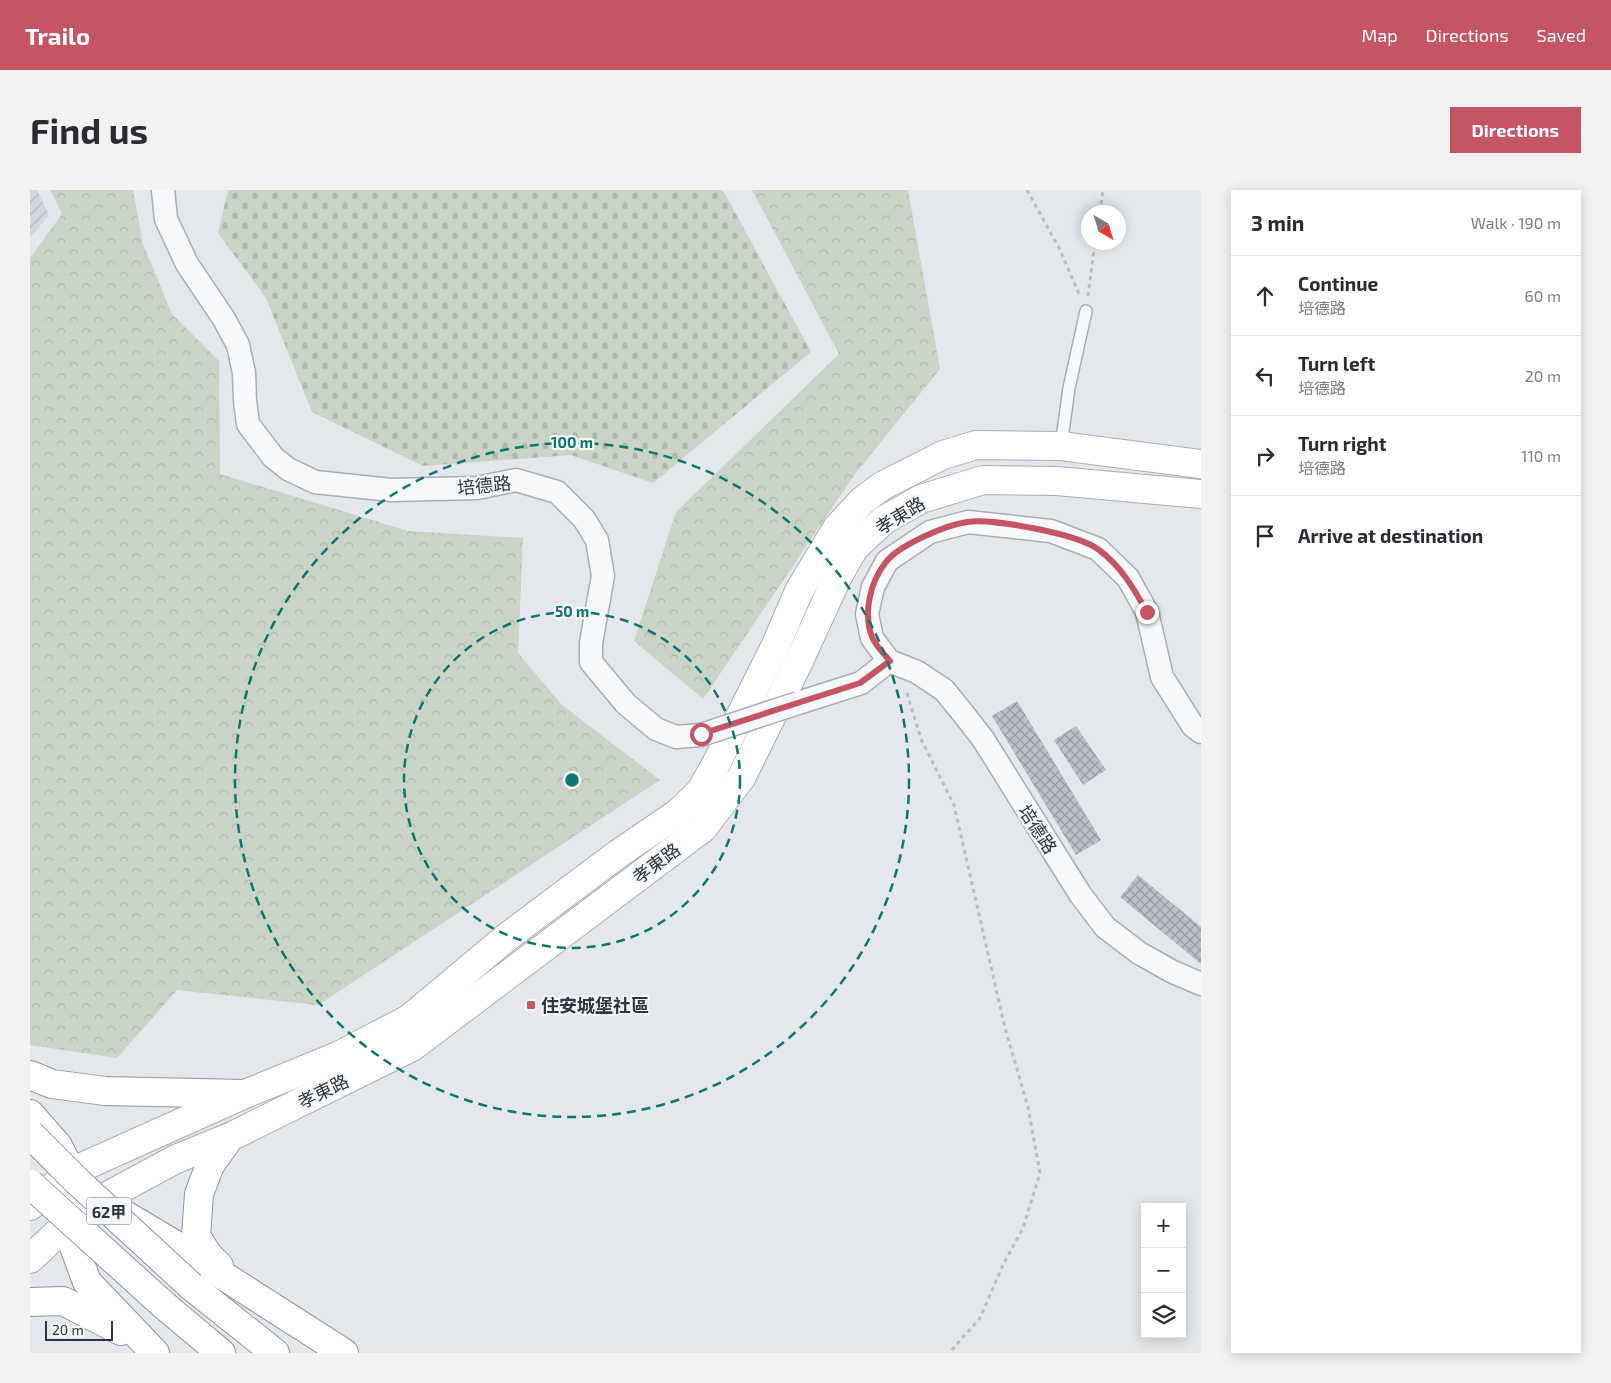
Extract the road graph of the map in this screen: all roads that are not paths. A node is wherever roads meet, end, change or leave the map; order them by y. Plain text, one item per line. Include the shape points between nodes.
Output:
1 (163, 190) edge
2 (1086, 311) road end
3 (1061, 446) junction
4 (1201, 464) edge
5 (1201, 494) edge
6 (890, 661) junction
7 (1201, 732) edge
8 (1201, 984) edge
9 (30, 1075) edge
10 (245, 1094) junction
11 (30, 1114) edge
12 (30, 1134) edge
13 (230, 1137) junction
14 (71, 1172) junction
15 (32, 1197) edge
16 (100, 1200) junction
17 (66, 1212) junction
18 (30, 1259) edge
19 (30, 1302) edge
20 (270, 1305) junction
21 (148, 1353) edge
22 (155, 1353) edge
23 (221, 1353) edge
24 (275, 1353) edge
25 (344, 1353) edge

1 - 6 street, 培德路, bridge via 166,219 187,264 238,345 248,424 273,457 288,469 315,482 391,490 477,488 516,480 557,492 584,519 597,540 602,576 591,662 626,704 656,729 676,736 701,734 860,683
2 - 3 lane via 1069,388
3 - 4 main road, 孝東路
3 - 10 main road, 孝東路 via 976,446 943,455 882,486 862,501 837,528 799,591 774,648 700,792 678,813 507,937 409,1019 338,1056
5 - 13 main road, 孝東路 via 1057,481 984,480 922,499 884,520 854,548 741,778 703,828 412,1047
6 - 7 street, 培德路 via 872,638 867,614 873,587 887,561 930,532 968,522 1052,531 1098,549 1128,578 1147,612 1162,677 1193,726
6 - 8 street, 培德路 via 917,672 944,690 983,739 1029,816 1105,927 1139,953
9 - 10 main road via 52,1084 105,1091
10 - 14 main road, 孝東路
11 - 14 main road via 58,1146
12 - 24 main road, 62甲, bridge via 191,1286
13 - 16 main road, 孝東路 via 176,1159
13 - 20 main road via 210,1164 200,1194 196,1236 208,1255 228,1274
14 - 15 main road, 孝東路
14 - 17 main road
15 - 17 main road
15 - 23 main road, 62甲, bridge
16 - 17 main road
16 - 20 main road
17 - 18 main road
17 - 22 main road via 87,1282
19 - 21 main road via 63,1301 117,1328
20 - 25 main road

